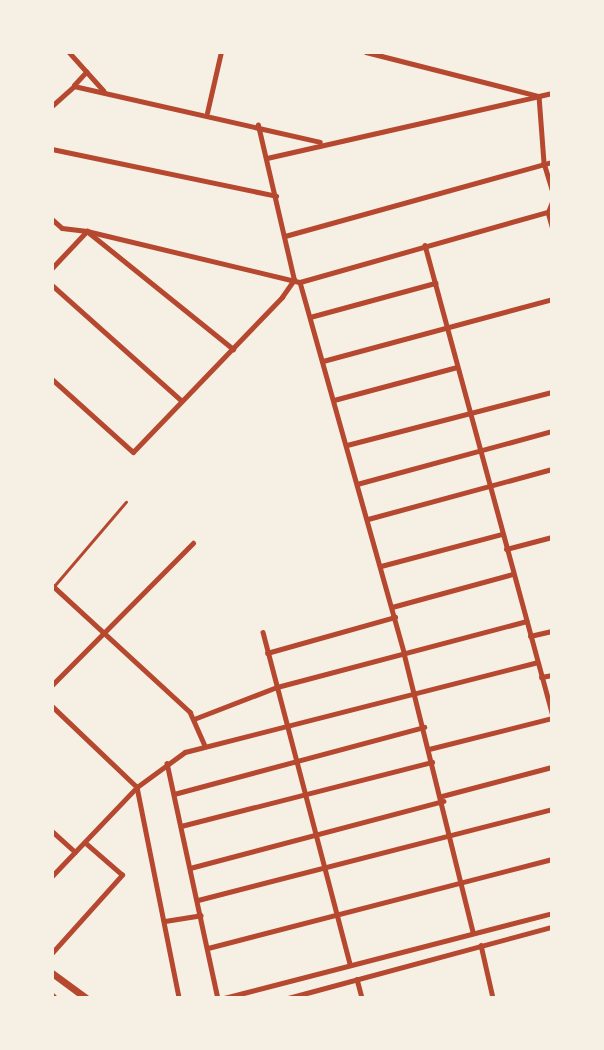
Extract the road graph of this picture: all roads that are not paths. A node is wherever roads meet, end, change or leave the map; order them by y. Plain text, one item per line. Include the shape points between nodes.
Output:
1 (69, 52) edge
2 (221, 52) edge
3 (366, 52) edge
4 (86, 72) junction
5 (74, 86) junction
6 (104, 91) junction
7 (551, 93) edge
8 (539, 96) junction
9 (52, 106) edge
10 (207, 113) junction
11 (258, 125) junction
12 (321, 142) junction
13 (52, 149) edge
14 (267, 158) junction
15 (551, 162) edge
16 (544, 163) junction
17 (551, 190) edge
18 (276, 196) junction
19 (550, 207) edge
20 (52, 219) edge
21 (551, 226) edge
22 (87, 231) junction
23 (285, 236) junction
24 (425, 244) junction
25 (52, 268) edge
26 (297, 281) junction
27 (435, 283) junction
28 (52, 285) edge
29 (551, 299) edge
30 (310, 317) junction
31 (446, 327) junction
32 (233, 349) junction
33 (323, 362) junction
34 (457, 366) junction
35 (52, 379) edge
36 (551, 392) edge
37 (334, 400) junction
38 (182, 401) junction
39 (470, 414) junction
40 (551, 431) edge
41 (347, 445) junction
42 (480, 452) junction
43 (551, 469) edge
44 (357, 484) junction
45 (489, 486) junction
46 (126, 502) dead end
47 (368, 519) junction
48 (502, 534) junction
49 (551, 537) edge
50 (193, 543) dead end
51 (506, 549) junction
52 (381, 566) junction
53 (513, 574) junction
54 (53, 586) edge
55 (392, 607) junction
56 (395, 617) junction
57 (526, 621) junction
58 (551, 631) edge
59 (263, 632) dead end
60 (103, 634) junction
61 (530, 636) junction
62 (267, 653) junction
63 (404, 653) junction
64 (537, 662) junction
65 (551, 675) edge
66 (541, 677) junction
67 (52, 685) edge
68 (277, 687) junction
69 (416, 696) junction
70 (52, 706) edge
71 (551, 716) edge
72 (194, 719) junction
73 (424, 727) junction
74 (290, 729) junction
75 (205, 746) junction
76 (429, 749) junction
77 (300, 761) junction
78 (432, 762) junction
79 (167, 763) junction
80 (551, 767) edge
81 (137, 787) junction
82 (307, 793) junction
83 (174, 794) junction
84 (442, 799) junction
85 (551, 808) edge
86 (181, 826) junction
87 (52, 831) edge
88 (317, 833) junction
89 (452, 834) junction
90 (85, 843) junction
91 (75, 852) junction
92 (551, 859) edge
93 (326, 867) junction
94 (190, 868) junction
95 (52, 876) edge
96 (463, 883) junction
97 (198, 900) junction
98 (551, 913) edge
99 (338, 914) junction
100 (201, 915) junction
101 (165, 921) junction
102 (551, 927) edge
103 (473, 932) junction
104 (481, 945) junction
105 (208, 948) junction
106 (52, 953) edge
107 (350, 963) junction
108 (52, 973) edge
109 (357, 978) junction
110 (86, 998) edge
111 (179, 998) edge
112 (218, 998) edge
113 (224, 998) edge
114 (288, 998) edge
115 (362, 998) edge
116 (493, 998) edge

1 - 4 street
2 - 10 street
3 - 8 street
4 - 5 street
4 - 6 street
5 - 6 street
5 - 9 street
6 - 10 street
7 - 8 street
8 - 12 street
8 - 16 street
10 - 11 street
11 - 12 street
11 - 14 street
12 - 14 street
13 - 18 street
14 - 18 street
15 - 16 street
16 - 17 street
16 - 23 street
18 - 23 street
19 - 21 street
19 - 24 street
20 - 22 street via 62,228
22 - 25 street
22 - 26 street
22 - 32 street
23 - 26 street
24 - 26 street
24 - 27 street
26 - 30 street
26 - 32 street
27 - 30 street
27 - 31 street
28 - 38 street
29 - 31 street
30 - 33 street
31 - 33 street
31 - 34 street
32 - 38 street
33 - 37 street
34 - 37 street
34 - 39 street
35 - 38 street via 133,453
36 - 39 street
37 - 41 street
39 - 41 street
39 - 42 street
40 - 42 street
41 - 44 street
42 - 44 street
42 - 45 street
43 - 45 street
44 - 47 street
45 - 47 street
45 - 48 street
46 - 54 lane
47 - 52 street
48 - 51 street
48 - 52 street
49 - 51 street
50 - 60 street
51 - 53 street
52 - 55 street
53 - 55 street
53 - 57 street
54 - 60 street
55 - 56 street
56 - 62 street
56 - 63 street
57 - 61 street
57 - 63 street
58 - 61 street
59 - 62 street
60 - 67 street
60 - 72 street
61 - 64 street
62 - 68 street
63 - 68 street
63 - 69 street
64 - 66 street
64 - 69 street
65 - 66 street
66 - 71 street
68 - 72 street
68 - 74 street
69 - 73 street
69 - 74 street
70 - 81 street
71 - 76 street
72 - 75 street
73 - 76 street
73 - 77 street
74 - 75 street
74 - 77 street
75 - 79 street
76 - 78 street
77 - 82 street
77 - 83 street
78 - 82 street
78 - 84 street
79 - 81 street
79 - 83 street
80 - 84 street
81 - 90 street
81 - 101 street
82 - 86 street
82 - 88 street
83 - 86 street
84 - 88 street
84 - 89 street
85 - 89 street
86 - 94 street
87 - 91 street
88 - 93 street
88 - 94 street
89 - 93 street
89 - 96 street
90 - 91 street
90 - 106 street via 122,875
91 - 95 street
92 - 96 street
93 - 97 street
93 - 99 street
94 - 97 street
96 - 99 street
96 - 103 street
97 - 100 street
98 - 103 street
99 - 105 street
99 - 107 street
100 - 101 street
100 - 105 street
101 - 111 street
102 - 104 street
103 - 107 street
104 - 109 street
104 - 116 street
105 - 112 street
107 - 113 street
108 - 110 main road
109 - 114 street
109 - 115 street

